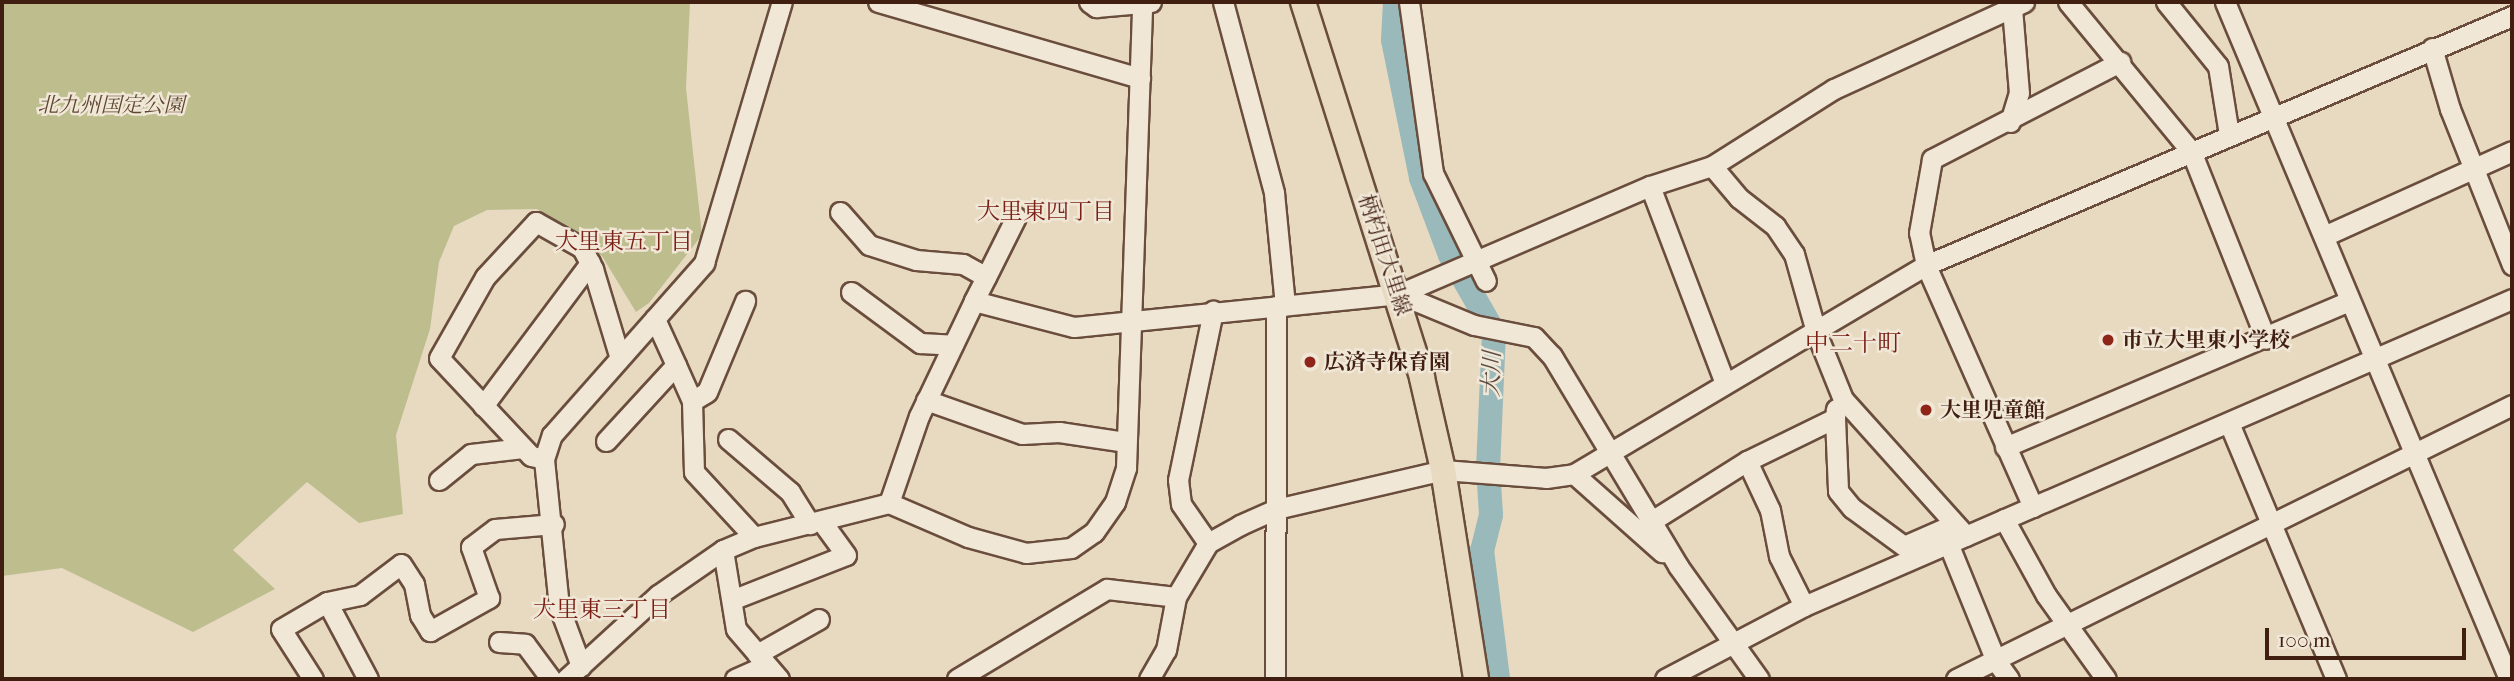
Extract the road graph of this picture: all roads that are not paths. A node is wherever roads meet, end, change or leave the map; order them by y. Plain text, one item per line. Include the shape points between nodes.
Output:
1 (782, 2) edge
2 (878, 2) edge
3 (1090, 2) edge
4 (1223, 2) edge
5 (1303, 2) edge
6 (1409, 2) edge
7 (2068, 2) edge
8 (2166, 2) edge
9 (2225, 2) edge
10 (1140, 3) edge
11 (2018, 5) edge
12 (2512, 16) edge
13 (2432, 48) junction
14 (2120, 62) junction
15 (1140, 78) junction
16 (2275, 117) junction
17 (2010, 122) junction
18 (2229, 135) junction
19 (2191, 151) junction
20 (2512, 151) edge
21 (2475, 164) junction
22 (1712, 166) junction
23 (1650, 186) junction
24 (840, 212) dead end
25 (1016, 218) dead end
26 (2324, 236) junction
27 (1476, 261) junction
28 (590, 263) junction
29 (1926, 265) junction
30 (2512, 265) edge
31 (986, 277) junction
32 (1486, 281) dead end
33 (851, 292) dead end
34 (1399, 294) junction
35 (2512, 299) edge
36 (745, 301) dead end
37 (974, 301) junction
38 (2349, 301) junction
39 (1280, 306) junction
40 (1213, 312) junction
41 (1128, 318) junction
42 (655, 319) junction
43 (1816, 332) junction
44 (2266, 339) junction
45 (953, 345) junction
46 (619, 355) junction
47 (2376, 358) junction
48 (676, 365) junction
49 (1725, 383) junction
50 (1838, 389) junction
51 (926, 400) junction
52 (692, 401) junction
53 (2512, 405) edge
54 (483, 406) junction
55 (1835, 418) junction
56 (2229, 423) junction
57 (728, 439) dead end
58 (606, 441) dead end
59 (1126, 442) junction
60 (2005, 447) junction
61 (523, 448) junction
62 (2414, 451) junction
63 (1607, 453) junction
64 (544, 459) junction
65 (1747, 461) junction
66 (1443, 470) junction
67 (1574, 474) junction
68 (439, 480) dead end
69 (889, 503) junction
70 (2033, 507) junction
71 (1276, 509) junction
72 (2004, 519) junction
73 (1650, 522) junction
74 (816, 523) junction
75 (554, 524) junction
76 (2270, 524) junction
77 (1956, 534) junction
78 (754, 537) junction
79 (1208, 543) junction
80 (723, 550) junction
81 (1678, 566) junction
82 (1176, 597) junction
83 (734, 598) junction
84 (327, 602) junction
85 (1804, 606) junction
86 (820, 619) dead end
87 (2067, 626) junction
88 (1733, 640) junction
89 (499, 642) dead end
90 (1996, 661) junction
91 (582, 666) junction
92 (767, 666) edge
93 (1961, 678) edge
94 (313, 679) edge
95 (368, 679) edge
96 (551, 679) edge
97 (566, 679) edge
98 (735, 679) edge
99 (957, 679) edge
100 (1149, 679) edge
101 (1275, 679) edge
102 (1476, 679) edge
103 (1665, 679) edge
104 (1759, 679) edge
105 (2009, 679) edge
106 (2106, 679) edge
107 (2336, 679) edge
108 (2509, 679) edge

1 - 42 street via 704,263
2 - 15 street
3 - 10 street via 1096,7
4 - 39 street via 1274,193
5 - 34 main road, 柄杓田大里線
6 - 27 street via 1433,173
7 - 14 street
8 - 18 street via 2218,66
9 - 16 street
10 - 15 street
11 - 17 street via 2019,93
11 - 22 street via 1834,89
12 - 13 street
13 - 16 street
13 - 21 street via 2450,110
14 - 17 street
14 - 19 street
15 - 41 street
16 - 18 street
16 - 26 street
17 - 29 street via 1932,159 1919,233
18 - 19 street
19 - 29 street
19 - 44 street
20 - 21 street
21 - 26 street
21 - 30 street
22 - 23 street
22 - 43 street via 1787,242
23 - 27 street
23 - 49 street
24 - 31 street via 869,245 916,261 962,264
25 - 31 street
26 - 38 street
27 - 32 street
27 - 34 street
28 - 46 street
28 - 54 street
28 - 54 street via 582,248 536,222 485,277 439,358
29 - 43 street
29 - 60 street
31 - 37 street
33 - 45 street via 920,343
34 - 39 street
34 - 63 street via 1474,325 1534,337 1552,356
34 - 66 main road, 柄杓田大里線
35 - 47 street
36 - 52 street via 707,392
37 - 41 street via 1074,327
37 - 45 street
38 - 44 street
38 - 47 street
39 - 40 street
39 - 71 street
40 - 41 street
40 - 79 street via 1178,480 1181,504
41 - 59 street
42 - 46 street
42 - 48 street
43 - 49 street
43 - 50 street
44 - 60 street
45 - 51 street
46 - 64 street via 552,435
47 - 56 street
47 - 62 street
48 - 52 street
48 - 58 street
49 - 63 street
50 - 55 street
50 - 77 street
51 - 59 street via 1022,434 1059,432
51 - 69 street
52 - 78 street via 694,472
53 - 62 street
54 - 61 street
55 - 65 street
55 - 77 street via 1838,491 1852,508 1904,545
56 - 70 street
56 - 76 street
57 - 74 street via 790,492
59 - 69 street via 1126,468 1115,502 1094,531 1071,548 1026,553 968,537
60 - 70 street
61 - 64 street
61 - 68 street via 471,454
62 - 76 street
62 - 108 street
63 - 67 street
63 - 73 street
64 - 75 street
65 - 73 street
65 - 85 street via 1770,510 1779,556
66 - 67 street via 1546,478
66 - 71 street
66 - 102 main road, 柄杓田大里線
67 - 81 street
69 - 74 street
70 - 72 street
71 - 79 street
71 - 101 street
72 - 77 street
72 - 87 street
73 - 81 street
74 - 78 street
74 - 83 street via 846,555
75 - 84 street via 495,529 471,547 489,598 430,631 420,615 414,584 401,565 360,595
75 - 91 street via 559,607
76 - 87 street
76 - 107 street
77 - 85 street
77 - 90 street
78 - 80 street
79 - 82 street
80 - 83 street
80 - 91 street via 658,596
81 - 88 street
82 - 99 street via 1107,589
82 - 100 street via 1166,650
83 - 92 street via 736,629
84 - 94 street via 281,629
84 - 95 street
85 - 88 street
86 - 92 street
87 - 90 street
87 - 106 street
88 - 103 street
88 - 104 street
89 - 96 street via 526,644
90 - 93 street
90 - 105 street
91 - 97 street
92 - 98 street

